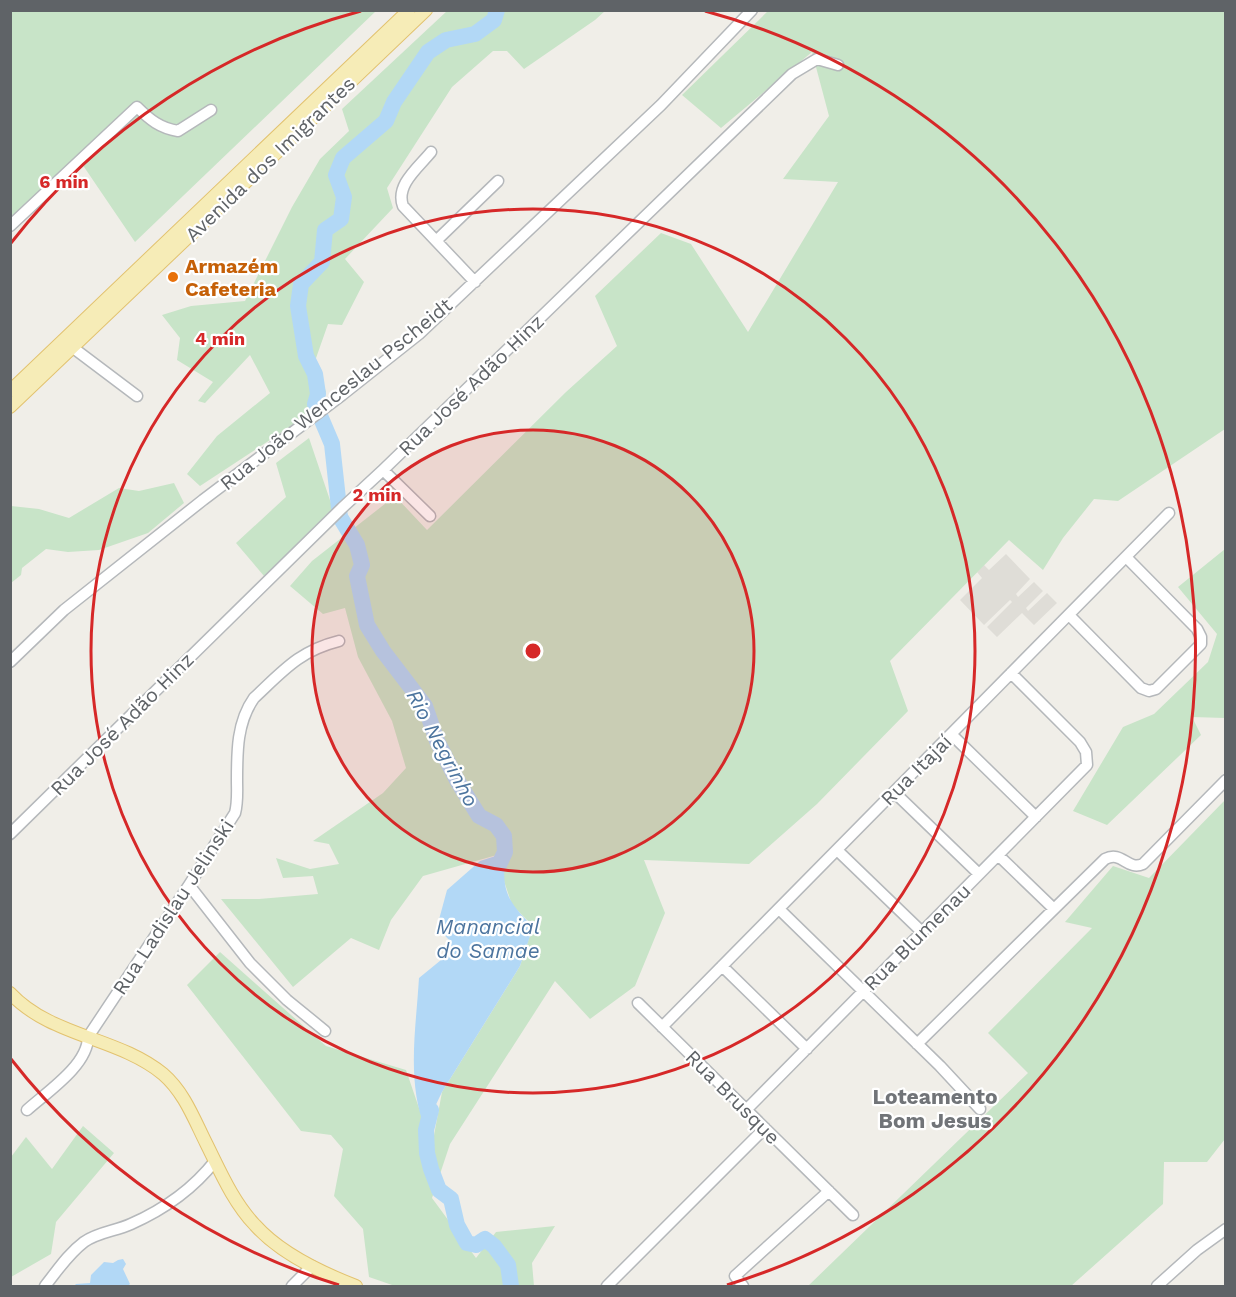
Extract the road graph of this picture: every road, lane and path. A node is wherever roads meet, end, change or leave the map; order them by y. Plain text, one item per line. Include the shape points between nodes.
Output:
1 (409, 10) edge
2 (426, 10) edge
3 (752, 10) edge
4 (838, 65) dead end
5 (326, 97) junction
6 (211, 110) dead end
7 (431, 152) dead end
8 (247, 165) junction
9 (498, 181) dead end
10 (240, 187) junction
11 (10, 226) edge
12 (437, 240) junction
13 (162, 245) junction
14 (159, 264) junction
15 (475, 282) junction
16 (114, 291) junction
17 (107, 314) junction
18 (72, 347) junction
19 (11, 389) edge
20 (137, 396) dead end
21 (10, 407) edge
22 (384, 470) junction
23 (1169, 513) dead end
24 (430, 516) dead end
25 (1126, 557) junction
26 (1069, 615) junction
27 (339, 641) dead end
28 (10, 662) edge
29 (1011, 673) junction
30 (951, 734) junction
31 (1226, 780) edge
32 (894, 792) junction
33 (1036, 817) junction
34 (10, 834) edge
35 (837, 850) junction
36 (998, 855) junction
37 (979, 874) junction
38 (189, 885) junction
39 (779, 909) junction
40 (1054, 909) junction
41 (922, 932) junction
42 (722, 966) junction
43 (863, 992) junction
44 (10, 993) edge
45 (638, 1003) dead end
46 (662, 1027) junction
47 (325, 1031) dead end
48 (88, 1037) junction
49 (917, 1044) junction
50 (807, 1049) junction
51 (980, 1109) dead end
52 (27, 1110) dead end
53 (747, 1110) junction
54 (765, 1128) junction
55 (215, 1161) junction
56 (829, 1191) junction
57 (853, 1215) dead end
58 (1226, 1229) edge
59 (312, 1266) junction
60 (45, 1287) edge
61 (292, 1287) edge
62 (356, 1287) edge
63 (607, 1287) edge
64 (743, 1287) edge
65 (1157, 1287) edge

1 - 5 main road, Avenida dos Imigrantes
2 - 5 main road, Avenida dos Imigrantes
3 - 15 street, Rua João Wenceslau Pscheidt via 661,105
4 - 22 street, Rua José Adão Hinz via 817,59 792,74
5 - 8 main road, Avenida dos Imigrantes
5 - 10 main road, Avenida dos Imigrantes
6 - 11 street via 178,131 148,119 137,107
7 - 12 street via 403,186 400,198 403,206
8 - 10 main road via 232,184 234,188
8 - 13 main road, Avenida dos Imigrantes
9 - 12 street
10 - 14 main road, Avenida dos Imigrantes
12 - 15 street
13 - 14 main road via 168,250
13 - 16 main road, Avenida dos Imigrantes
14 - 17 main road, Avenida dos Imigrantes
15 - 28 street, Rua João Wenceslau Pscheidt via 419,334 64,610
16 - 17 main road via 104,305
16 - 19 main road, Avenida dos Imigrantes
17 - 18 main road, Avenida dos Imigrantes
18 - 20 street
18 - 21 main road, Avenida dos Imigrantes
22 - 24 street
22 - 34 street, Rua José Adão Hinz
23 - 25 street, Rua Itajaí
25 - 26 street, Rua Itajaí
25 - 26 street via 1197,629 1201,644 1149,692
26 - 29 street, Rua Itajaí
27 - 38 street, Rua Ladislau Jelinski via 305,652 248,706 237,750 235,813
29 - 30 street, Rua Itajaí
29 - 33 street, Rua Blumenau via 1086,752 1087,765
30 - 32 street, Rua Itajaí
30 - 33 street
31 - 40 street via 1143,864 1132,865 1116,856 1105,859
32 - 35 street, Rua Itajaí
32 - 37 street
33 - 36 street, Rua Blumenau
35 - 39 street, Rua Itajaí
35 - 41 street
36 - 37 street, Rua Blumenau
36 - 40 street
37 - 41 street, Rua Blumenau
38 - 47 street via 250,963
38 - 48 street, Rua Ladislau Jelinski
39 - 42 street, Rua Itajaí
39 - 43 street
40 - 49 street
41 - 43 street, Rua Blumenau
42 - 46 street, Rua Itajaí
42 - 50 street
43 - 49 street
43 - 50 street, Rua Blumenau
44 - 48 main road via 29,1010
45 - 46 street, Rua Brusque
46 - 53 street, Rua Brusque
48 - 52 street, Rua Ladislau Jelinski via 88,1046 79,1062
48 - 55 main road via 163,1074 185,1100
49 - 51 street
50 - 53 street, Rua Blumenau
53 - 54 street, Rua Brusque
54 - 56 street, Rua Brusque
54 - 63 street
55 - 59 main road via 255,1225
55 - 60 street via 186,1192 159,1210 86,1240
56 - 57 street, Rua Brusque
56 - 64 street via 735,1276
58 - 65 street
59 - 61 street
59 - 62 main road

